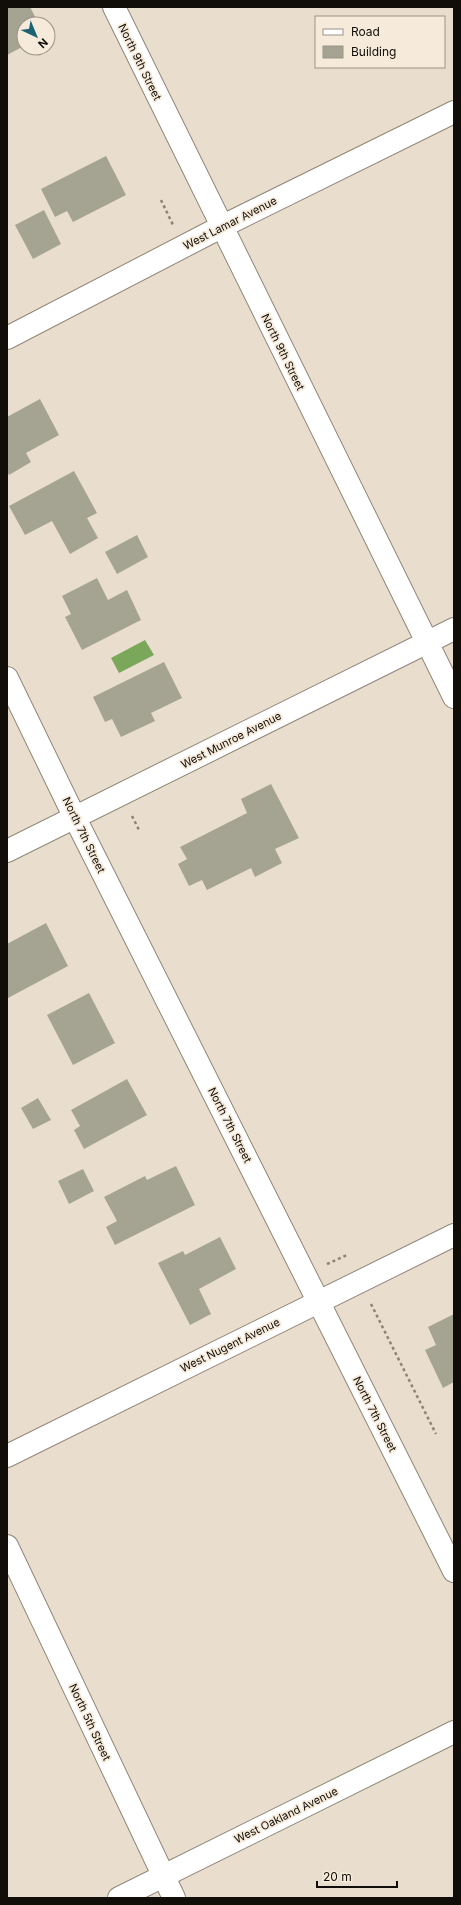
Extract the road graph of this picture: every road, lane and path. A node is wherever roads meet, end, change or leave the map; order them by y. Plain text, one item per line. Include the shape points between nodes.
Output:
1 (114, 7) edge
2 (454, 112) edge
3 (161, 200) dead end
4 (221, 227) junction
5 (175, 229) dead end
6 (7, 338) edge
7 (454, 629) edge
8 (427, 642) junction
9 (7, 678) edge
10 (454, 697) edge
11 (130, 812) dead end
12 (75, 818) junction
13 (139, 830) dead end
14 (7, 851) edge
15 (454, 1235) edge
16 (347, 1255) dead end
17 (323, 1266) dead end
18 (369, 1300) dead end
19 (319, 1302) junction
20 (436, 1434) dead end
21 (7, 1456) edge
22 (7, 1546) edge
23 (454, 1571) edge
24 (454, 1732) edge
25 (163, 1875) junction
26 (119, 1898) edge
27 (174, 1898) edge

1 - 4 street, North 9th Street
2 - 4 street, West Lamar Avenue
3 - 5 path
4 - 6 street, West Lamar Avenue
4 - 8 street, North 9th Street
7 - 8 street, West Munroe Avenue
8 - 10 street, North 9th Street
8 - 12 street, West Munroe Avenue
9 - 12 street, North 7th Street
11 - 13 path
12 - 14 street, West Munroe Avenue
12 - 19 street, North 7th Street
15 - 19 street, West Nugent Avenue
16 - 17 path
18 - 20 path
19 - 21 street, West Nugent Avenue
19 - 23 street, North 7th Street
22 - 25 street, North 5th Street
24 - 25 street, West Oakland Avenue
25 - 26 street, West Oakland Avenue
25 - 27 street, North 5th Street

